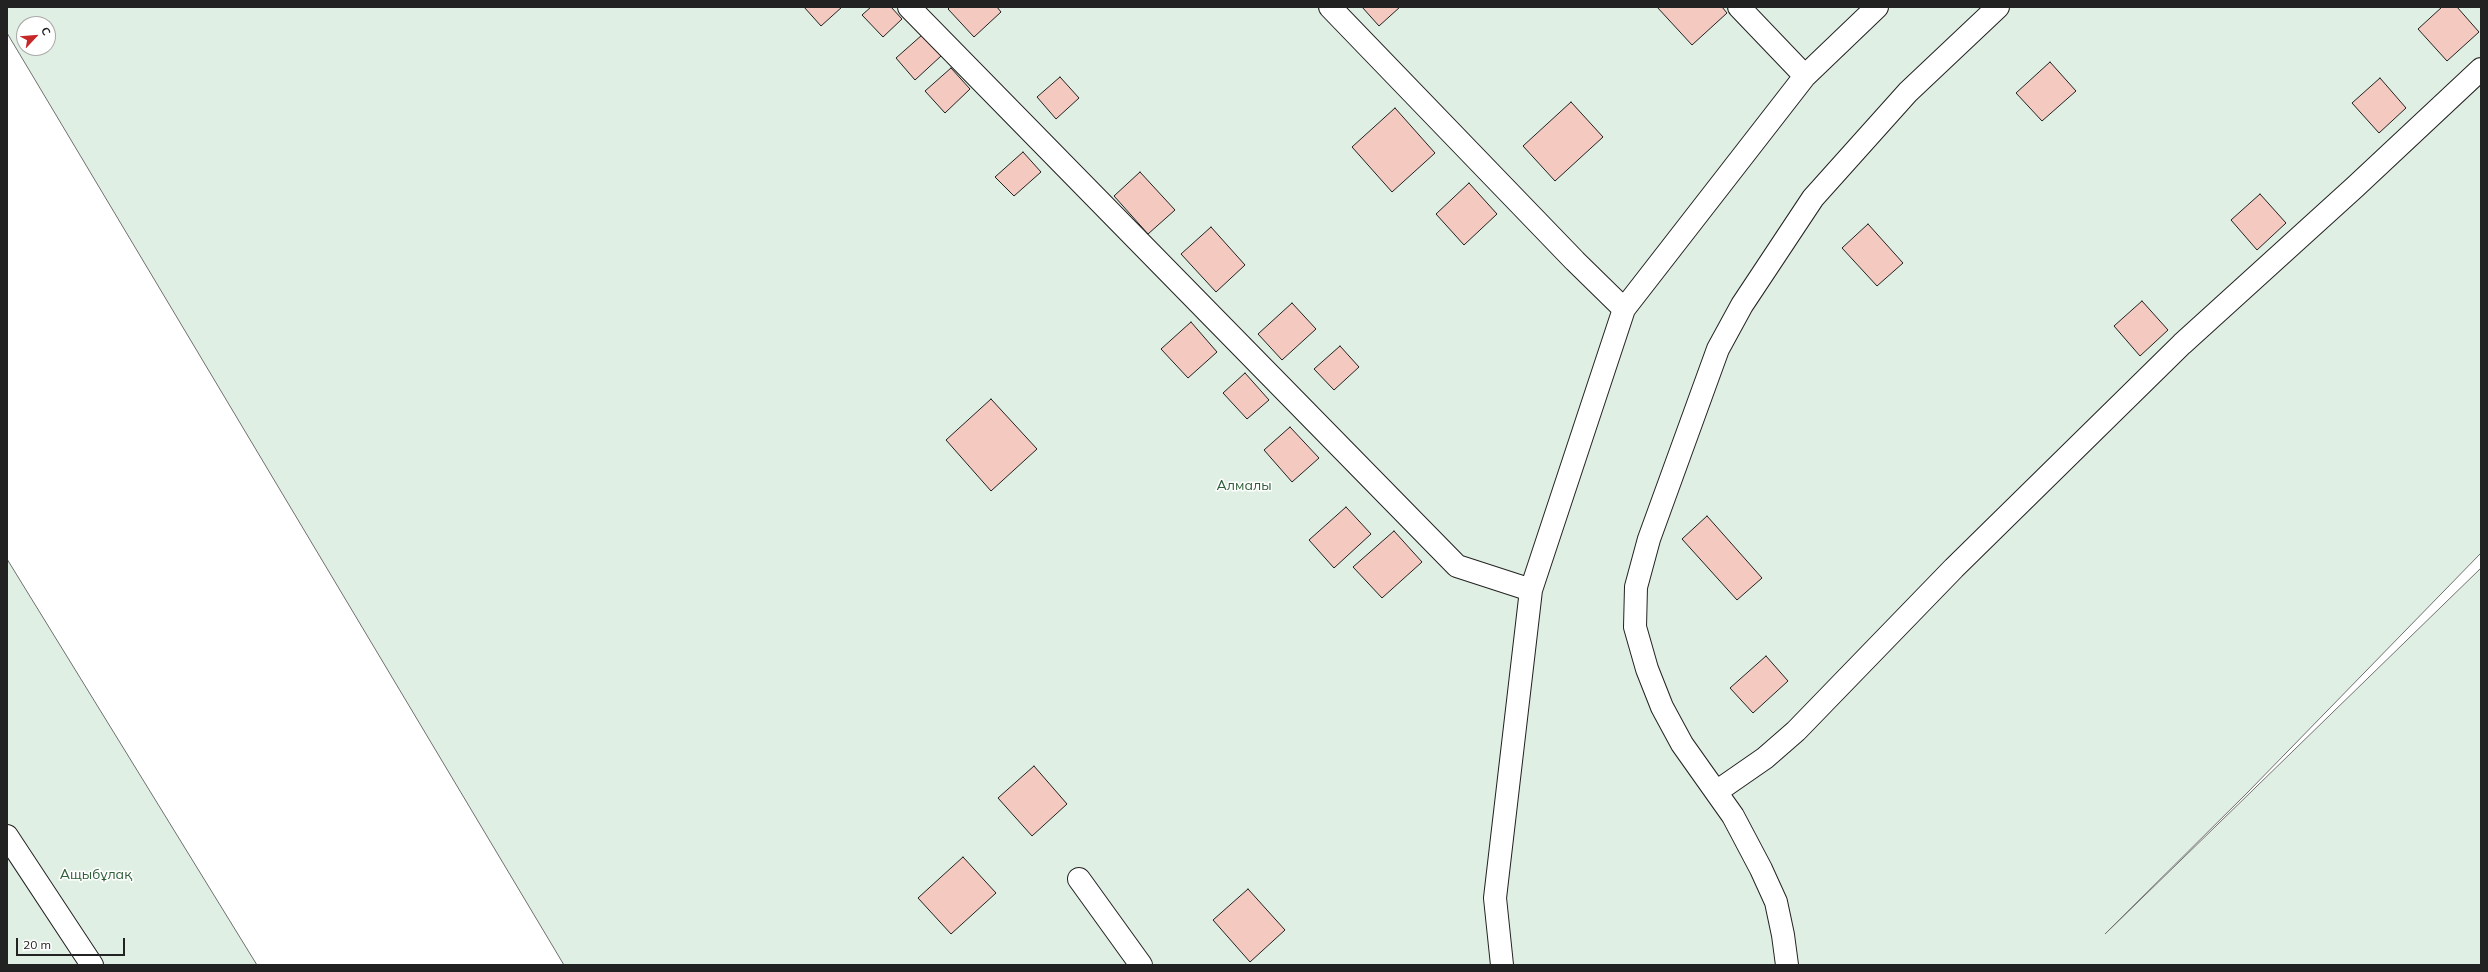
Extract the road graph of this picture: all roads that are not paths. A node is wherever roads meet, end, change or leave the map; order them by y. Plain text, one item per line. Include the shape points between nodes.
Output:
1 (909, 7) edge
2 (1330, 7) edge
3 (1739, 7) edge
4 (1877, 7) edge
5 (1998, 7) edge
6 (2481, 69) edge
7 (1805, 76) junction
8 (1624, 309) junction
9 (1531, 590) junction
10 (1716, 792) junction
11 (7, 836) edge
12 (1079, 879) dead end
13 (92, 965) edge
14 (1141, 965) edge
15 (1502, 965) edge
16 (1787, 965) edge

1 - 9 street via 1457,566
2 - 8 street
3 - 7 street
4 - 7 street
5 - 10 street via 1908,92 1861,143 1813,198 1775,254 1718,349 1662,503 1636,587 1635,627 1647,669 1662,707 1682,744
6 - 10 street via 2350,192 2176,349 1954,568 1796,732 1765,758
7 - 8 street
8 - 9 street
9 - 15 street via 1495,898
10 - 16 street via 1748,844 1776,902
11 - 13 street
12 - 14 street

